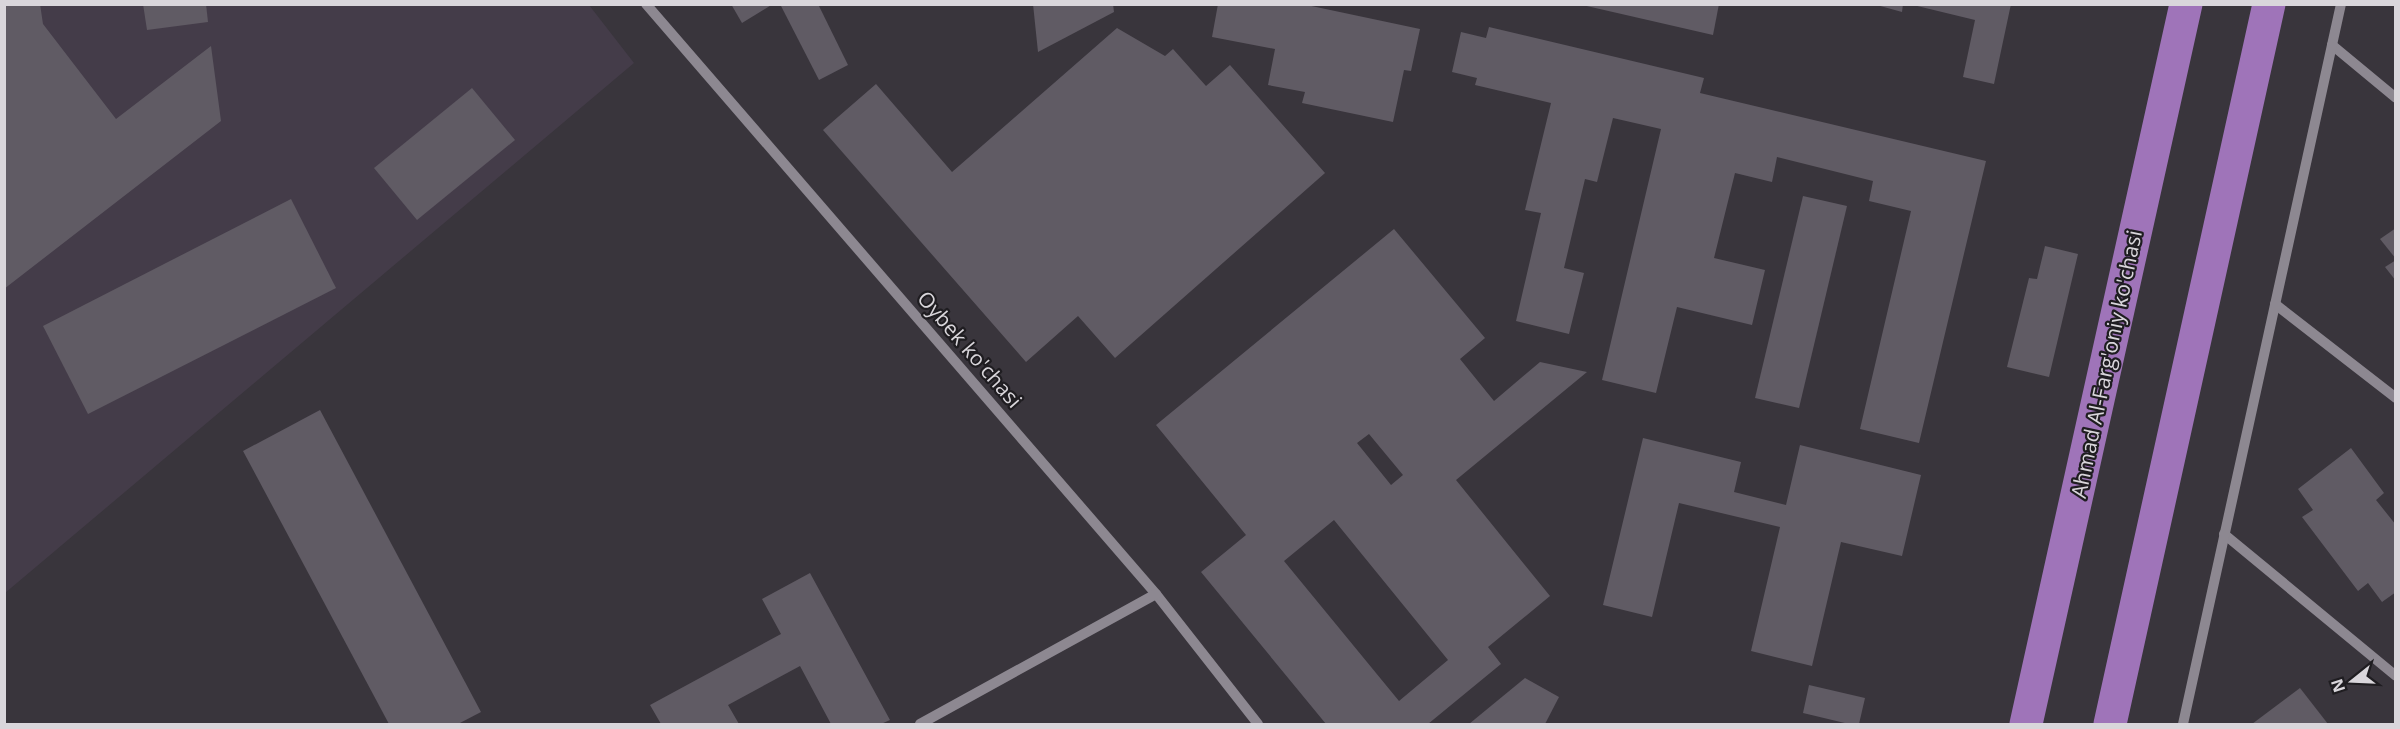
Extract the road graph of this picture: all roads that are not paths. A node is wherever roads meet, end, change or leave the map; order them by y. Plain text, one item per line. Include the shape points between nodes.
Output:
1 (646, 4) edge
2 (2186, 4) edge
3 (2269, 4) edge
4 (2341, 4) edge
5 (2332, 45) junction
6 (2396, 98) edge
7 (2275, 304) junction
8 (2396, 398) edge
9 (2224, 534) junction
10 (1156, 594) junction
11 (2396, 676) edge
12 (920, 724) edge
13 (1258, 724) edge
14 (2026, 724) edge
15 (2110, 724) edge
16 (2183, 724) edge

1 - 10 street, Oybek ko'chasi
2 - 14 highway, Ahmad Al-Farg'oniy ko'chasi
3 - 15 highway
4 - 5 street
5 - 6 street
5 - 7 street
7 - 8 street
7 - 9 street
9 - 11 street
9 - 16 street
10 - 12 street
10 - 13 street, Oybek ko'chasi

